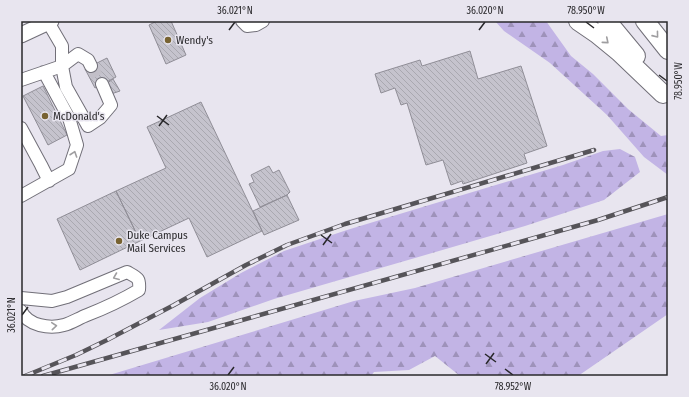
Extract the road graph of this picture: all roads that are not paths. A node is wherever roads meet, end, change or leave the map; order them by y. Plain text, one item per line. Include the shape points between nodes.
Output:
1 (242, 21) edge
2 (263, 21) edge
3 (578, 21) edge
4 (607, 21) edge
5 (645, 21) edge
6 (49, 22) edge
7 (21, 36) edge
8 (668, 50) edge
9 (62, 66) junction
10 (91, 66) tunnel mouth
11 (44, 72) junction
12 (21, 80) edge
13 (102, 84) tunnel mouth
14 (665, 97) edge
15 (21, 128) edge
16 (49, 181) junction
17 (21, 196) edge
18 (21, 298) edge
19 (21, 311) edge

1 - 2 lane via 246,26
3 -> 14 highway via 619,52
4 - 14 highway
5 -> 8 highway
6 - 7 main road
6 - 9 lane via 62,46
9 - 10 lane via 78,54 88,60
9 - 11 lane
9 - 13 lane via 66,87 88,126 100,118 111,105
11 - 12 lane
16 -> 11 lane via 69,169 77,145 69,118
15 - 16 lane
16 - 17 lane
19 -> 18 lane via 33,323 45,327 64,325 123,300 139,290 140,282 137,277 127,272 52,301

